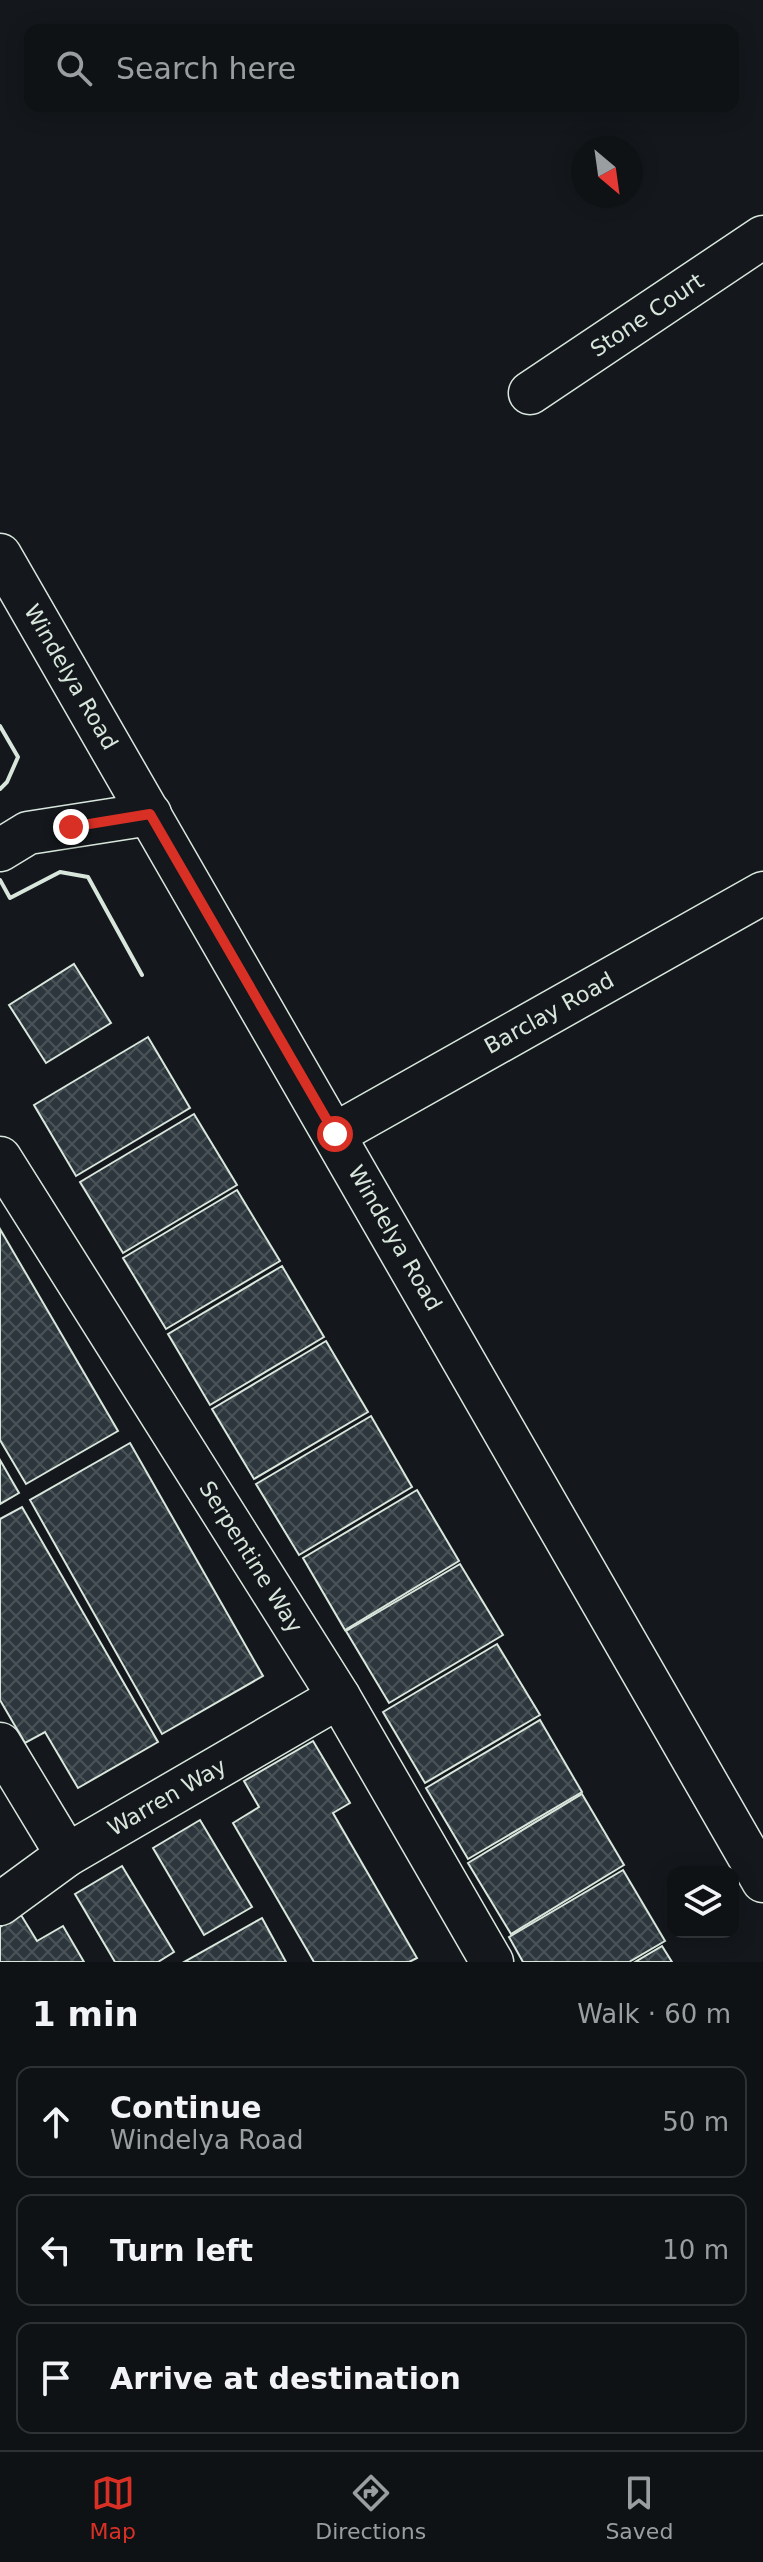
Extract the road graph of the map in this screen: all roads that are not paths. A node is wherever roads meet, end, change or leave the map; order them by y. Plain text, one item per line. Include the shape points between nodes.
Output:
1 (763, 237) edge
2 (530, 393) dead end
3 (0, 555) edge
4 (150, 814) junction
5 (0, 850) edge
6 (763, 893) edge
7 (335, 1134) junction
8 (0, 1158) edge
9 (339, 1697) junction
10 (0, 1744) edge
11 (67, 1855) junction
12 (763, 1881) edge
13 (0, 1904) edge
14 (492, 1962) edge

1 - 2 street, Stone Court
3 - 4 street, Windelya Road
4 - 5 street via 28,833
4 - 7 street, Windelya Road
6 - 7 street, Barclay Road
7 - 12 street, Windelya Road
8 - 9 street, Serpentine Way
9 - 11 street, Warren Way
9 - 14 street, Serpentine Way
10 - 11 street
11 - 13 street, Warren Way

